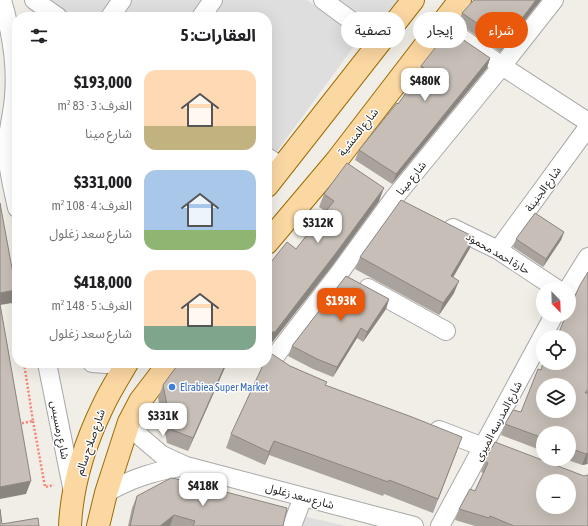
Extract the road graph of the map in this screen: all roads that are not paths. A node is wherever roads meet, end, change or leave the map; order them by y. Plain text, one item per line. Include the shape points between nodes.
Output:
1 (2, 0) edge
2 (34, 0) edge
3 (122, 0) edge
4 (213, 0) edge
5 (324, 0) edge
6 (413, 0) edge
7 (460, 0) edge
8 (554, 0) edge
9 (51, 12) edge
10 (114, 12) edge
11 (205, 12) edge
12 (404, 12) edge
13 (451, 12) edge
14 (341, 13) edge
15 (467, 42) edge
16 (12, 44) edge
17 (375, 48) edge
18 (425, 48) edge
19 (502, 66) junction
20 (12, 108) edge
21 (588, 122) edge
22 (588, 127) edge
23 (274, 162) edge
24 (12, 179) edge
25 (435, 219) edge
26 (272, 238) edge
27 (498, 250) junction
28 (588, 257) edge
29 (340, 272) junction
30 (547, 282) edge
31 (572, 282) edge
32 (551, 322) edge
33 (446, 331) dead end
34 (275, 360) edge
35 (48, 368) edge
36 (124, 368) edge
37 (165, 368) edge
38 (129, 422) junction
39 (424, 424) edge
40 (490, 445) junction
41 (186, 466) junction
42 (72, 489) junction
43 (106, 493) junction
44 (303, 497) junction
45 (384, 522) edge
46 (70, 526) edge
47 (98, 526) edge
48 (292, 526) edge
49 (414, 526) edge
50 (440, 526) edge

1 - 16 street
2 - 9 street
3 - 10 street
4 - 11 street
5 - 14 street
6 - 12 main road
7 - 13 main road, شارع المنشية
8 - 19 street, شارع مينا
15 - 19 street
17 - 23 main road
18 - 26 main road, شارع المنشية via 343,164
19 - 21 street
19 - 29 street, شارع مينا via 394,198
20 - 24 street via 7,150
22 - 27 street, شارع الجنينة
25 - 27 street, حارة احمد محمود
27 - 30 street, حارة احمد محمود
28 - 31 street
29 - 33 street
29 - 34 street, شارع مينا
32 - 40 street, شارع المدرسه الميرى
35 - 42 street, شارع رمسيس
36 - 42 main road, شارع صلاح سالم via 90,434
37 - 38 main road via 140,401
38 - 41 street, شارع سعد زغلول via 142,438 162,455
38 - 43 main road
39 - 40 street
40 - 50 street, شارع المدرسه الميرى
41 - 43 street, شارع سعد زغلول via 144,475
41 - 44 street, شارع سعد زغلول
42 - 46 main road, شارع صلاح سالم
43 - 47 main road
44 - 45 street, شارع سعد زغلول
44 - 48 street
45 - 49 street, شارع سعد زغلول

